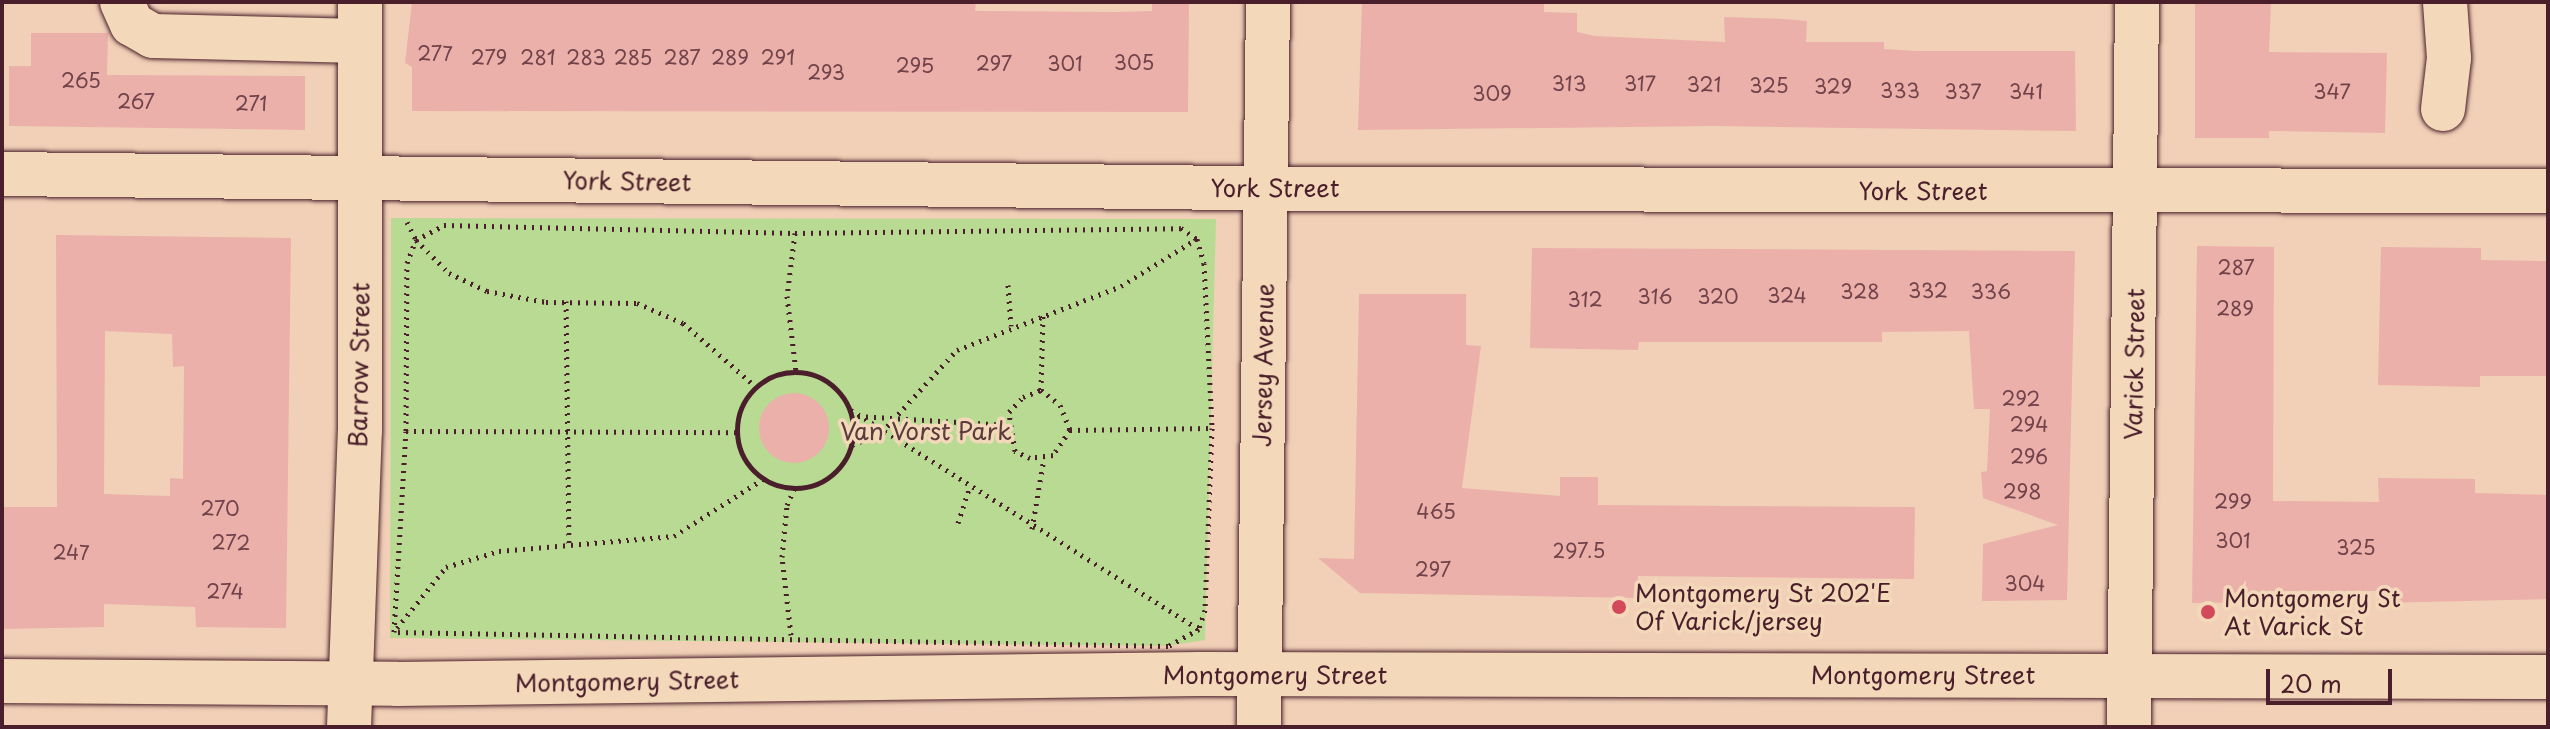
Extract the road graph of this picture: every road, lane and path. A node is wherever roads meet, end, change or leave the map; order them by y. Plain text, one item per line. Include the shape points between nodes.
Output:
1 (122, 2) edge
2 (1268, 2) edge
3 (2137, 2) edge
4 (2445, 2) edge
5 (360, 21) edge
6 (2443, 109) dead end
7 (2, 174) edge
8 (360, 178) junction
9 (1266, 188) junction
10 (2548, 191) edge
11 (2137, 192) junction
12 (407, 222) dead end
13 (795, 233) junction
14 (1197, 239) junction
15 (416, 240) junction
16 (1008, 285) dead end
17 (566, 301) junction
18 (1043, 314) junction
19 (1011, 326) junction
20 (796, 372) junction
21 (756, 387) junction
22 (1041, 390) junction
23 (851, 410) junction
24 (858, 416) junction
25 (896, 417) junction
26 (1009, 425) junction
27 (1212, 428) junction
28 (1070, 430) junction
29 (406, 431) junction
30 (568, 432) junction
31 (737, 432) junction
32 (882, 432) junction
33 (852, 445) junction
34 (1044, 458) junction
35 (763, 479) junction
36 (794, 489) junction
37 (969, 489) junction
38 (958, 523) dead end
39 (1032, 529) junction
40 (569, 547) junction
41 (394, 632) junction
42 (592, 634) dead end
43 (791, 635) dead end
44 (1259, 675) junction
45 (2129, 675) junction
46 (2548, 677) edge
47 (2, 681) edge
48 (349, 684) junction
49 (349, 727) edge
50 (1259, 727) edge
51 (2129, 727) edge

1 - 5 street via 132,24 153,36
2 - 9 street, Jersey Avenue
3 - 11 street, Varick Street
4 - 6 street via 2449,58
5 - 8 street, Barrow Street
7 - 8 street, York Street
8 - 9 street, York Street
8 - 48 street, Barrow Street via 360,431
9 - 11 street, York Street
9 - 44 street, Jersey Avenue
10 - 11 street, York Street
11 - 45 street, Varick Street
12 - 15 path
13 - 14 path via 1181,228
13 - 15 path via 444,225
13 - 20 path via 787,296
14 - 18 path via 1121,286
14 - 27 path via 1204,263
15 - 17 path via 449,273 487,291
15 - 29 path via 407,263
16 - 19 path
17 - 21 path via 637,303 683,323
17 - 30 path
18 - 19 path
18 - 22 path
19 - 25 path via 957,350
20 - 21 path
20 - 23 path via 829,382
21 - 31 path via 739,415
22 - 26 path via 1023,397 1009,412
22 - 28 path via 1060,405
23 - 24 path
23 - 33 path
24 - 25 path
24 - 32 path
25 - 26 path
25 - 32 path
26 - 34 path via 1015,451
27 - 28 path
27 - 39 path via 1205,610 1199,629
28 - 34 path via 1053,455
29 - 30 path
29 - 41 path
30 - 31 path
30 - 40 path
31 - 35 path via 749,466
32 - 33 path
32 - 37 path
33 - 36 path via 831,477
34 - 39 path
35 - 36 path
35 - 40 path via 674,536
36 - 43 path via 787,505 782,557
37 - 38 path
37 - 39 path
40 - 41 path via 499,551 446,567
41 - 42 path
44 - 45 street, Montgomery Street
44 - 48 street, Montgomery Street
44 - 50 street, Jersey Avenue
45 - 46 street, Montgomery Street
45 - 51 street, Varick Street
47 - 48 street, Montgomery Street
48 - 49 street, Barrow Street

